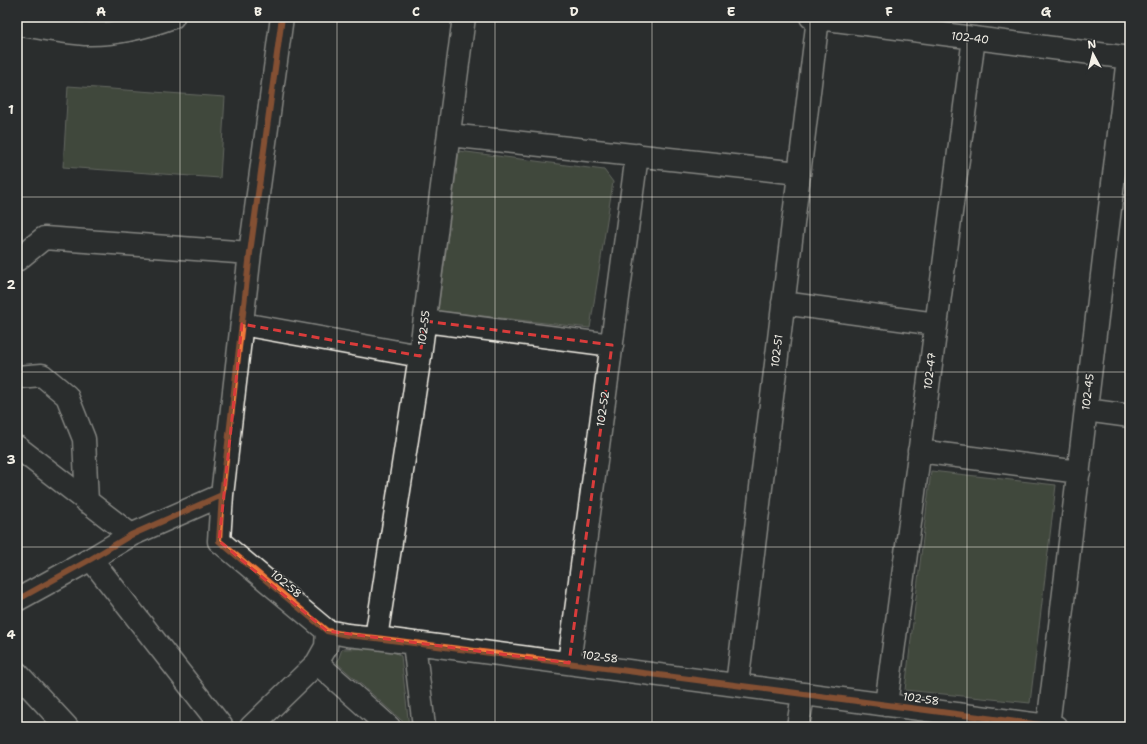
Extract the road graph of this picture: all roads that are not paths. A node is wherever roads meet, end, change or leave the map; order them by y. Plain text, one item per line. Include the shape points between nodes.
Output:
1 (173, 17) edge
2 (282, 17) edge
3 (464, 17) edge
4 (814, 17) edge
5 (848, 19) edge
6 (17, 24) edge
7 (974, 38) junction
8 (1129, 58) edge
9 (449, 135) junction
10 (637, 155) junction
11 (799, 173) junction
12 (250, 252) junction
13 (17, 260) edge
14 (783, 303) junction
15 (425, 321) junction
16 (242, 324) junction
17 (936, 324) junction
18 (612, 345) junction
19 (420, 356) junction
20 (17, 377) edge
21 (1086, 410) junction
22 (1130, 416) edge
23 (17, 447) edge
24 (919, 451) junction
25 (1079, 472) junction
26 (222, 495) junction
27 (87, 502) junction
28 (131, 535) junction
29 (91, 559) junction
30 (17, 600) edge
31 (327, 631) junction
32 (376, 638) junction
33 (414, 643) junction
34 (317, 663) junction
35 (569, 663) junction
36 (17, 673) edge
37 (737, 685) junction
38 (803, 694) junction
39 (886, 705) junction
40 (960, 721) edge
41 (67, 727) edge
42 (222, 727) edge
43 (251, 727) edge
44 (389, 727) edge
45 (424, 727) edge
46 (798, 727) edge
47 (1052, 727) edge

1 - 6 street via 120,32 86,34
2 - 12 street
3 - 9 street, 102-55
4 - 5 street, 102-40
4 - 11 street, 102-51
5 - 7 street, 102-40
7 - 8 street, 102-40
7 - 17 street, 102-47
8 - 21 street, 102-45
9 - 10 street
9 - 15 street, 102-55
10 - 11 street
10 - 18 street, 102-52
11 - 14 street, 102-51
12 - 13 street via 44,238
12 - 16 street
14 - 17 street
14 - 37 street, 102-51
15 - 18 street
15 - 19 street, 102-55
16 - 19 street
16 - 26 street
17 - 24 street, 102-47
18 - 35 street, 102-52
19 - 32 street, 102-55
20 - 27 street via 42,375 67,396 84,439
21 - 22 street
21 - 25 street, 102-45
23 - 27 street
24 - 25 street
24 - 39 street, 102-47
25 - 47 street, 102-45
26 - 28 street
26 - 31 street, 102-58 via 219,541
27 - 28 street
28 - 29 street
29 - 30 street
29 - 42 street
31 - 32 street, 102-58
31 - 34 street via 326,647
32 - 33 street, 102-58
33 - 35 street, 102-58
33 - 45 street
34 - 43 street
34 - 44 street
35 - 37 street, 102-58
36 - 41 street
37 - 38 street, 102-58
38 - 39 street, 102-58
38 - 46 street
39 - 40 street, 102-58
40 - 47 street, 102-58

